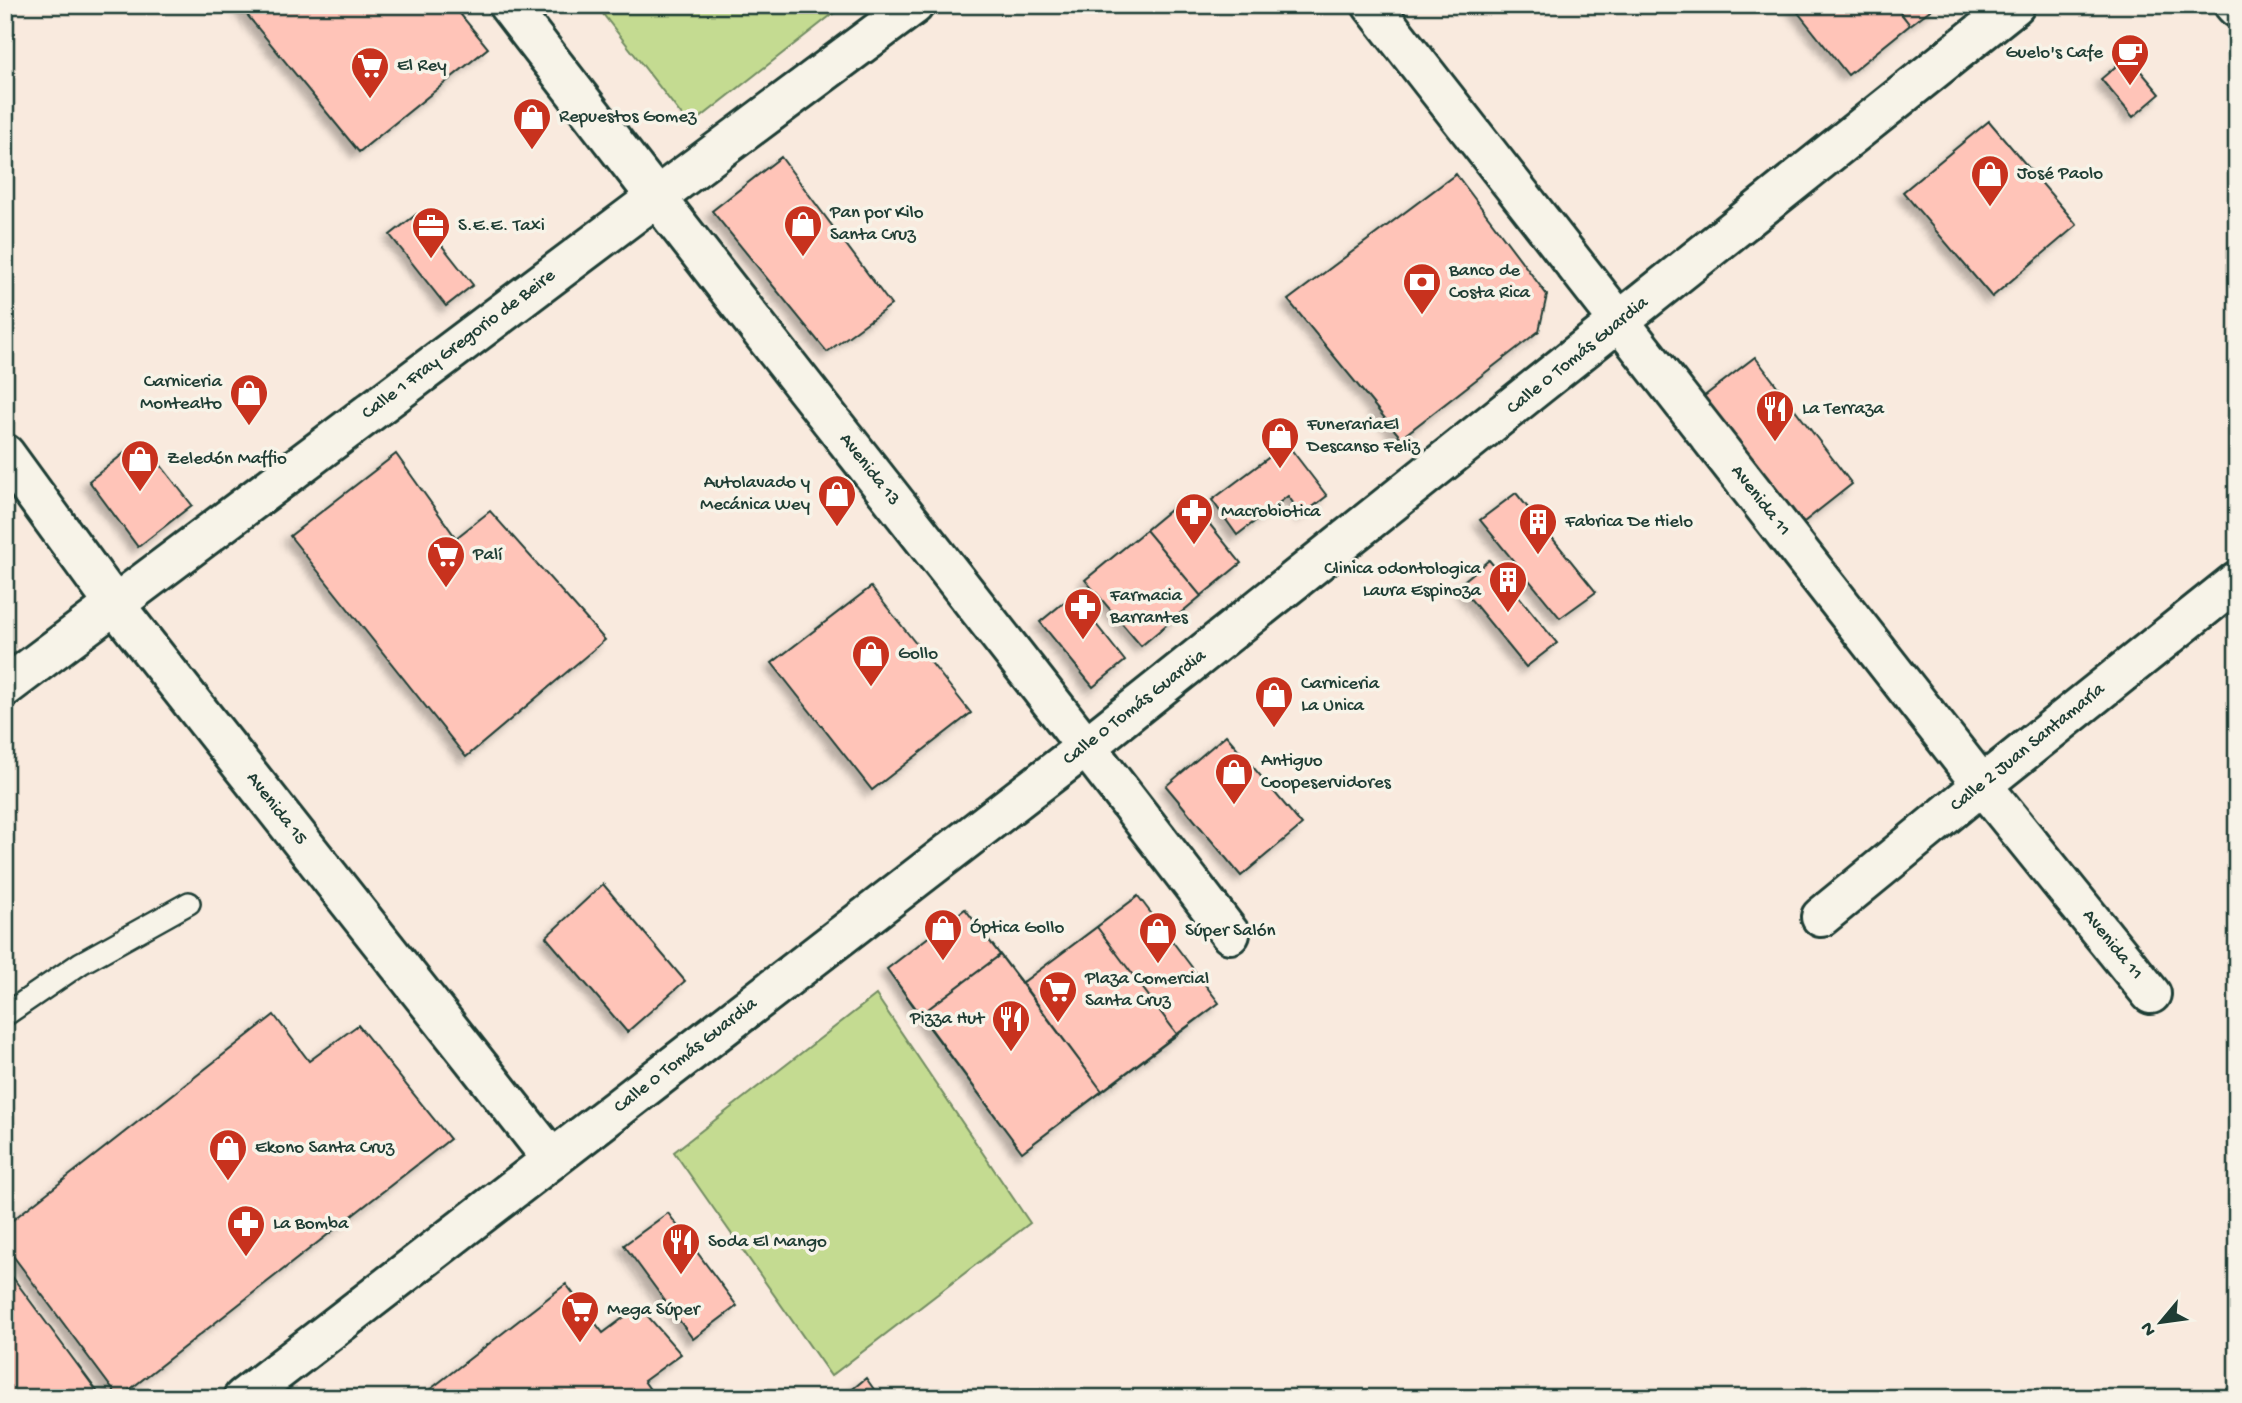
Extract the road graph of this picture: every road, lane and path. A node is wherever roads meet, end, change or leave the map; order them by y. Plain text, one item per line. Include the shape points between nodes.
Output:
1 (508, 5) edge
2 (915, 5) edge
3 (1372, 5) edge
4 (2015, 5) edge
5 (654, 198) junction
6 (1620, 322) junction
7 (5, 454) edge
8 (2237, 582) edge
9 (115, 605) junction
10 (5, 687) edge
11 (1087, 746) junction
12 (1982, 785) junction
13 (189, 903) dead end
14 (1821, 917) dead end
15 (1230, 934) dead end
16 (2151, 994) dead end
17 (5, 1015) edge
18 (552, 1159) junction
19 (243, 1398) edge

1 - 5 street, Avenida 13
2 - 5 street, Calle 1 Fray Gregorio de Beire
3 - 6 street, Avenida 11
4 - 6 street, Calle 0 Tomás Guardia
5 - 9 street, Calle 1 Fray Gregorio de Beire
5 - 11 street, Avenida 13
6 - 11 street, Calle 0 Tomás Guardia
6 - 12 street, Avenida 11
7 - 9 street, Avenida 15
8 - 12 street, Calle 2 Juan Santamaría
9 - 10 street, Calle 1 Fray Gregorio de Beire
9 - 18 street, Avenida 15
11 - 15 street, Avenida 13
11 - 18 street, Calle 0 Tomás Guardia
12 - 14 street, Calle 2 Juan Santamaría
12 - 16 street, Avenida 11
13 - 17 lane via 81,963
18 - 19 street, Calle 0 Tomás Guardia

